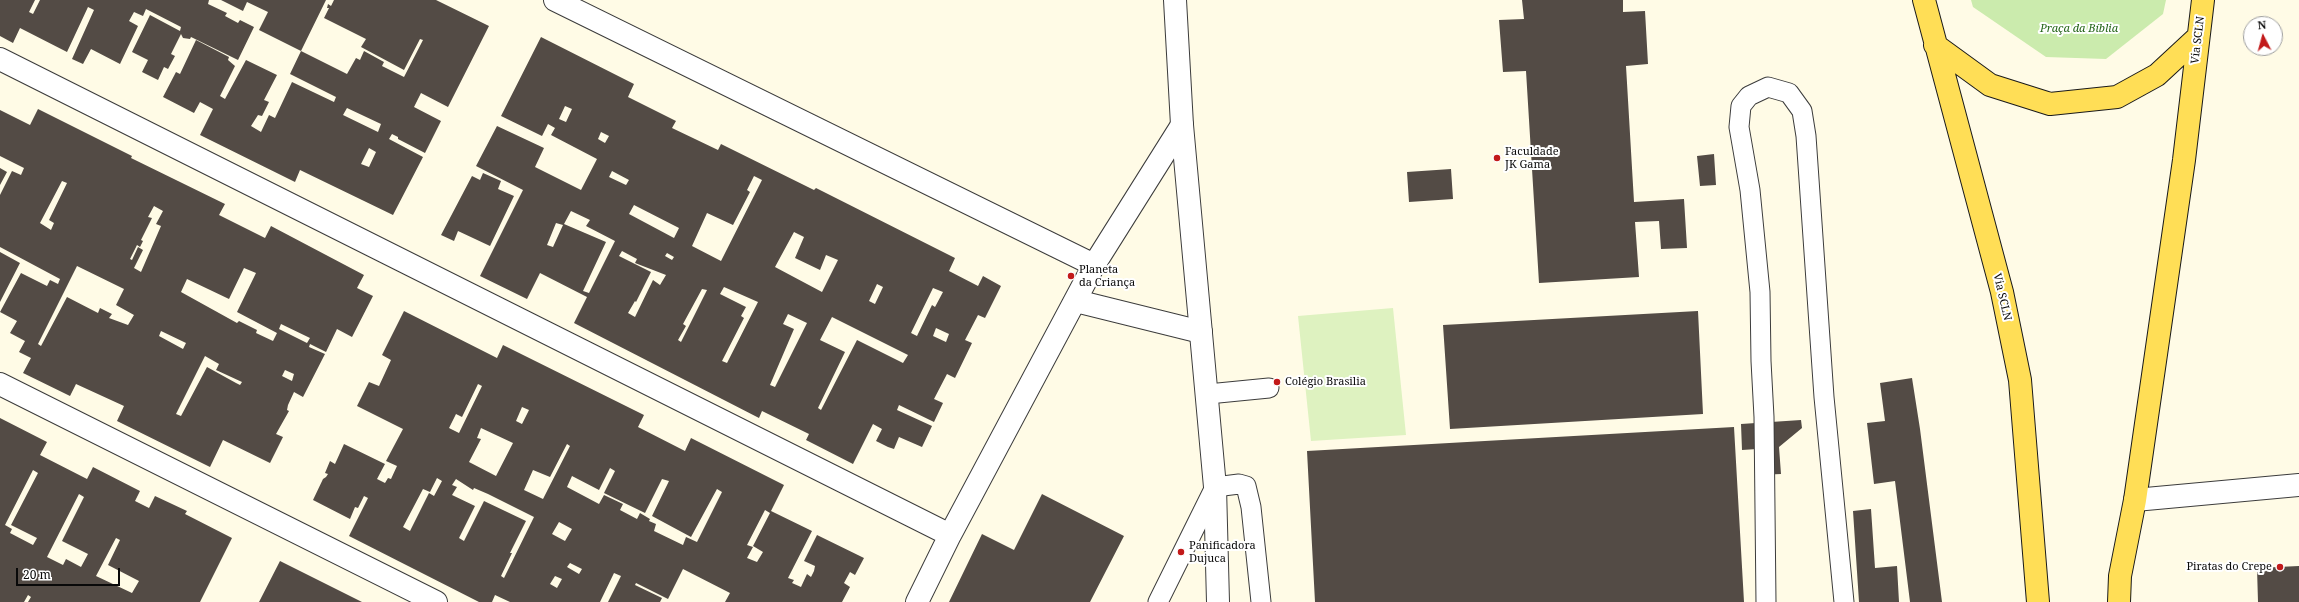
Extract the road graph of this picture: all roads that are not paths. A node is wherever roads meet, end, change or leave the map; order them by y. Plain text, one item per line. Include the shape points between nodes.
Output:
1 (555, 0) edge
2 (1175, 0) edge
3 (1924, 0) edge
4 (2204, 0) edge
5 (2198, 37) junction
6 (1934, 45) junction
7 (0, 59) edge
8 (1182, 125) junction
9 (1094, 265) junction
10 (1076, 301) junction
11 (1201, 332) junction
12 (0, 384) edge
13 (1269, 388) dead end
14 (1208, 394) junction
15 (2299, 485) edge
16 (1215, 487) junction
17 (2134, 500) junction
18 (950, 535) junction
19 (436, 602) edge
20 (917, 602) edge
21 (1158, 602) edge
22 (1218, 602) edge
23 (1262, 602) edge
24 (1766, 602) edge
25 (1844, 602) edge
26 (2038, 602) edge
27 (2118, 602) edge

1 - 9 street
2 - 8 street
3 - 6 main road, Via SCLN
4 - 5 main road, Via SCLN
5 - 6 main road via 2157,75 2117,98 2050,104 1990,85
5 - 17 main road, Via SCLN via 2184,160
6 - 26 main road, Via SCLN via 2002,292 2020,380
7 - 18 street
8 - 9 street
8 - 11 street
9 - 10 street
10 - 11 street
10 - 18 street
11 - 14 street
12 - 19 street
13 - 14 lane
14 - 16 street
15 - 17 street
16 - 21 lane
16 - 22 street
16 - 23 lane via 1239,484 1246,486 1252,507
17 - 27 main road, Via SCLN via 2120,576
18 - 20 street
24 - 25 lane via 1760,292 1750,190 1739,127 1741,106 1749,96 1768,86 1789,93 1802,111 1806,136 1824,397

